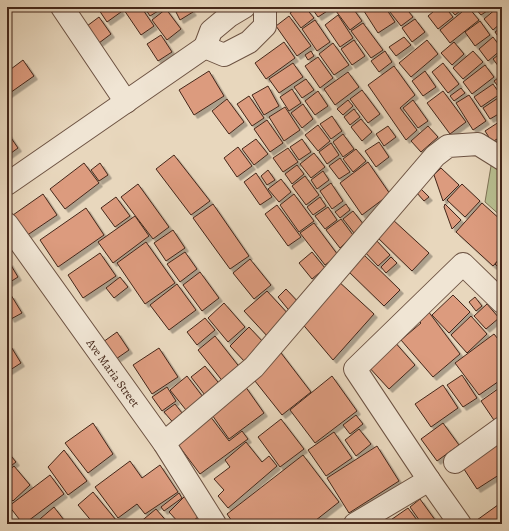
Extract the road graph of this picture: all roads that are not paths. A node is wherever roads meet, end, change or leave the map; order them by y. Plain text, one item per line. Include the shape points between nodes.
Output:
1 (62, 7) edge
2 (259, 7) edge
3 (205, 47) junction
4 (126, 102) junction
5 (502, 159) edge
6 (7, 184) edge
7 (7, 224) edge
8 (502, 302) edge
9 (502, 428) edge
10 (164, 443) junction
11 (455, 462) dead end
12 (429, 480) junction
13 (215, 524) edge
14 (355, 524) edge
15 (460, 524) edge

1 - 4 street
2 - 3 street via 229,16 211,31
2 - 3 street via 265,26 248,42 224,55
3 - 4 street
4 - 6 street
5 - 10 street via 478,144 448,146 435,156 254,367
7 - 10 street, Ave Maria Street
8 - 12 street via 463,264 355,369
9 - 11 street
10 - 13 street, Ave Maria Street
12 - 14 street
12 - 15 street

